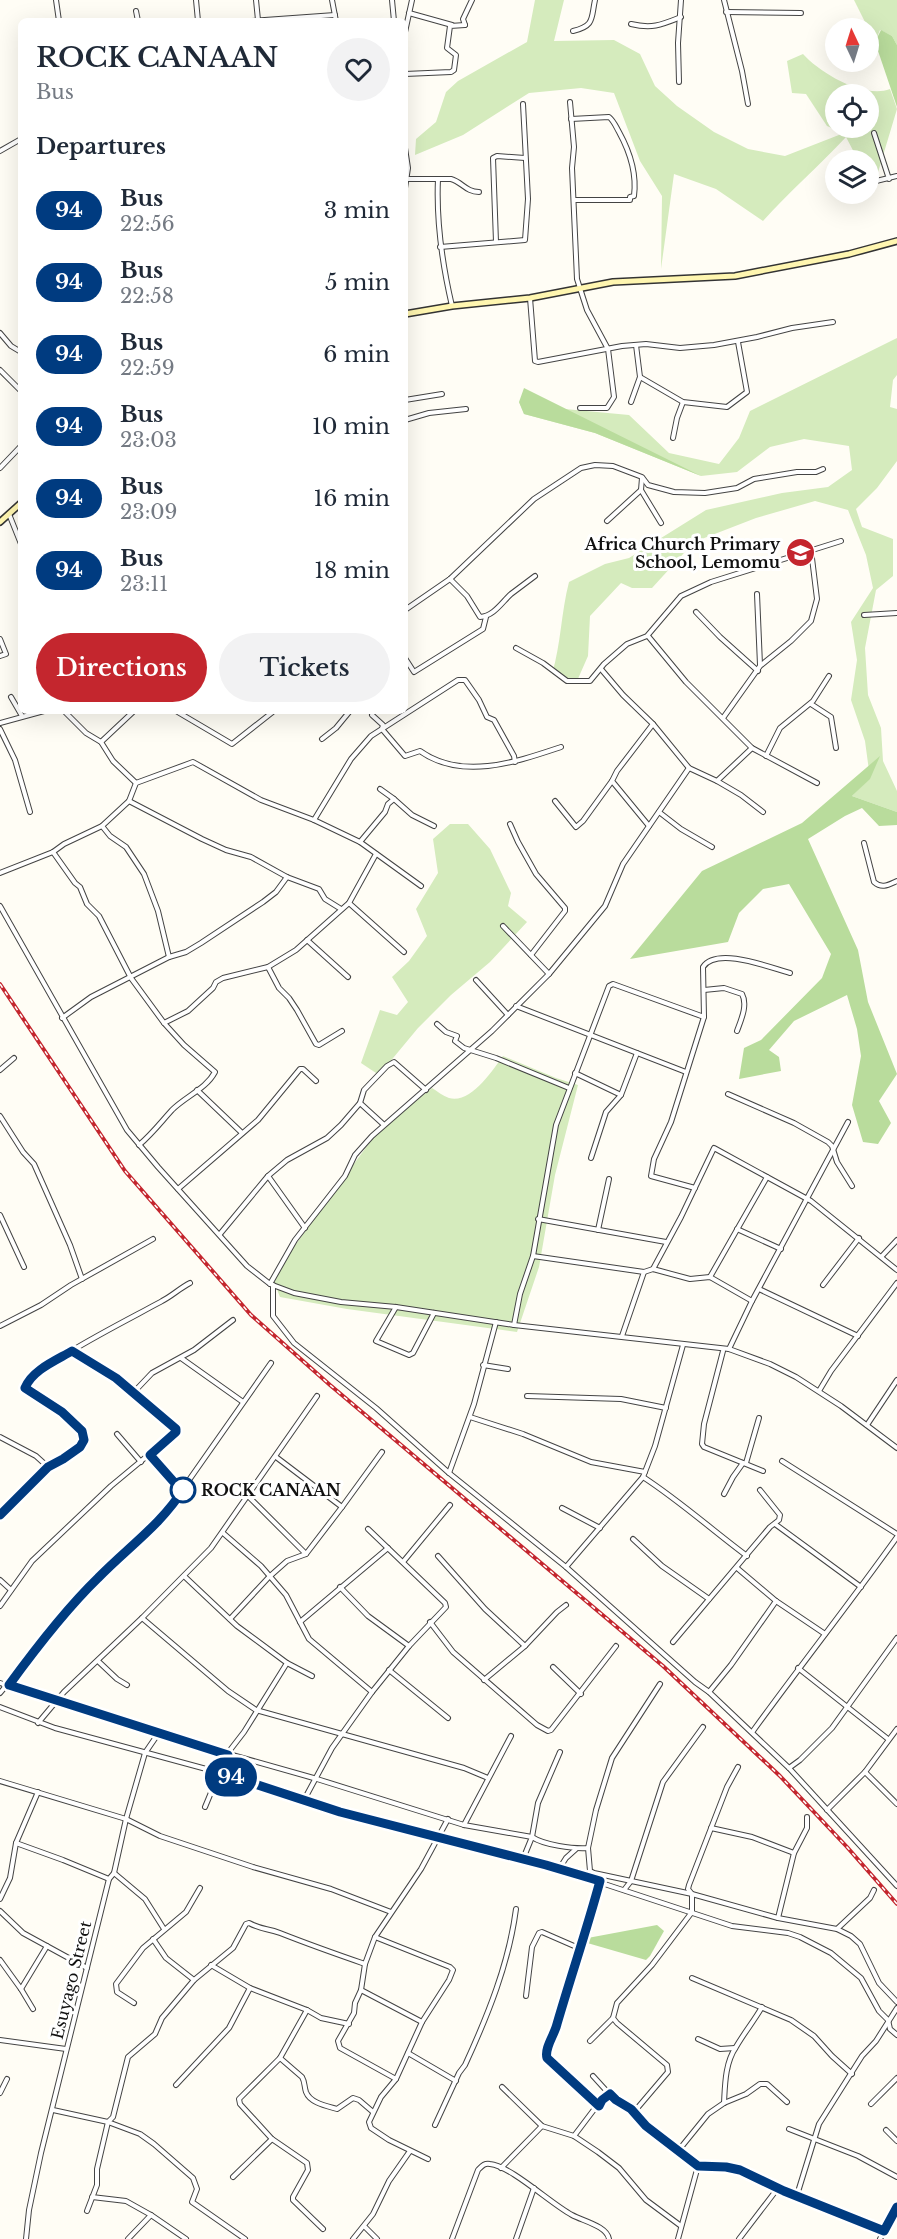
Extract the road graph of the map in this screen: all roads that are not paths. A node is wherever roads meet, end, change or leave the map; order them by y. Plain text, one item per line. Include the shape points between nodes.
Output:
1 (56, 0) edge
2 (196, 0) edge
3 (256, 0) edge
4 (332, 0) edge
5 (392, 0) edge
6 (412, 0) edge
7 (472, 0) edge
8 (595, 0) edge
9 (681, 0) edge
10 (724, 0) edge
11 (136, 11) dead end
12 (726, 12) junction
13 (409, 13) junction
14 (801, 13) dead end
15 (335, 15) junction
16 (681, 16) junction
17 (59, 18) edge
18 (137, 18) edge
19 (198, 18) edge
20 (258, 18) edge
21 (289, 18) edge
22 (336, 18) edge
23 (394, 18) edge
24 (408, 18) edge
25 (631, 24) dead end
26 (465, 26) junction
27 (573, 31) dead end
28 (408, 74) edge
29 (679, 81) dead end
30 (570, 102) dead end
31 (523, 104) dead end
32 (748, 104) dead end
33 (571, 119) junction
34 (876, 138) edge
35 (18, 141) edge
36 (0, 151) edge
37 (525, 158) junction
38 (897, 176) edge
39 (408, 179) edge
40 (438, 179) junction
41 (890, 179) junction
42 (879, 181) edge
43 (478, 192) dead end
44 (574, 200) junction
45 (897, 241) edge
46 (496, 242) junction
47 (440, 247) junction
48 (579, 289) junction
49 (530, 298) junction
50 (452, 306) junction
51 (408, 313) edge
52 (833, 322) dead end
53 (0, 333) edge
54 (738, 341) junction
55 (636, 345) junction
56 (608, 349) junction
57 (18, 350) edge
58 (0, 370) edge
59 (640, 378) junction
60 (18, 388) edge
61 (442, 394) dead end
62 (408, 400) edge
63 (631, 402) dead end
64 (683, 402) junction
65 (580, 408) dead end
66 (466, 409) dead end
67 (408, 419) edge
68 (673, 438) dead end
69 (18, 449) edge
70 (0, 468) edge
71 (823, 469) dead end
72 (642, 477) junction
73 (641, 490) junction
74 (18, 506) edge
75 (9, 514) junction
76 (607, 521) dead end
77 (0, 522) edge
78 (661, 523) dead end
79 (18, 536) edge
80 (841, 541) dead end
81 (811, 550) junction
82 (535, 576) dead end
83 (450, 579) junction
84 (757, 594) dead end
85 (408, 608) edge
86 (696, 612) dead end
87 (897, 613) edge
88 (864, 615) dead end
89 (486, 616) junction
90 (647, 636) junction
91 (0, 639) edge
92 (516, 648) dead end
93 (0, 656) edge
94 (408, 663) edge
95 (759, 668) junction
96 (601, 669) junction
97 (829, 676) dead end
98 (11, 697) dead end
99 (811, 704) junction
100 (18, 709) edge
101 (408, 712) edge
102 (31, 714) edge
103 (67, 714) edge
104 (131, 714) edge
105 (181, 714) edge
106 (270, 714) edge
107 (348, 714) edge
108 (405, 714) edge
109 (372, 715) dead end
110 (22, 716) joint
111 (723, 718) junction
112 (0, 723) edge
113 (653, 724) junction
114 (0, 729) edge
115 (382, 729) junction
116 (322, 739) dead end
117 (101, 742) junction
118 (561, 747) dead end
119 (752, 748) junction
120 (836, 748) dead end
121 (766, 756) junction
122 (514, 762) junction
123 (689, 768) junction
124 (717, 780) junction
125 (612, 781) junction
126 (136, 783) junction
127 (817, 783) dead end
128 (380, 789) dead end
129 (394, 799) junction
130 (129, 801) junction
131 (555, 801) dead end
132 (30, 812) dead end
133 (659, 812) junction
134 (763, 812) dead end
135 (314, 820) junction
136 (510, 824) dead end
137 (102, 826) junction
138 (435, 826) dead end
139 (649, 826) junction
140 (360, 842) junction
141 (864, 843) dead end
142 (712, 847) dead end
143 (53, 852) junction
144 (375, 854) junction
145 (0, 873) edge
146 (287, 877) junction
147 (897, 881) edge
148 (421, 886) dead end
149 (349, 903) junction
150 (0, 906) edge
151 (341, 909) junction
152 (503, 926) dead end
153 (307, 940) junction
154 (404, 952) dead end
155 (531, 955) junction
156 (169, 957) junction
157 (268, 967) junction
158 (549, 974) junction
159 (790, 974) dead end
160 (348, 977) dead end
161 (130, 978) junction
162 (476, 980) dead end
163 (704, 990) junction
164 (516, 1006) junction
165 (508, 1015) junction
166 (704, 1017) junction
167 (62, 1018) junction
168 (165, 1023) junction
169 (437, 1024) dead end
170 (342, 1031) dead end
171 (738, 1031) dead end
172 (592, 1035) junction
173 (469, 1050) junction
174 (637, 1053) junction
175 (14, 1058) dead end
176 (0, 1070) edge
177 (686, 1072) junction
178 (575, 1073) junction
179 (316, 1081) dead end
180 (569, 1089) junction
181 (197, 1090) junction
182 (426, 1090) junction
183 (728, 1094) dead end
184 (621, 1095) junction
185 (360, 1103) junction
186 (0, 1116) edge
187 (848, 1122) dead end
188 (383, 1124) junction
189 (242, 1133) junction
190 (139, 1145) junction
191 (833, 1152) junction
192 (591, 1158) dead end
193 (268, 1176) junction
194 (767, 1178) junction
195 (609, 1179) dead end
196 (852, 1186) dead end
197 (695, 1188) junction
198 (178, 1189) junction
199 (808, 1199) junction
200 (0, 1215) edge
201 (538, 1219) junction
202 (305, 1228) junction
203 (737, 1229) junction
204 (598, 1230) junction
205 (220, 1234) junction
206 (859, 1238) junction
207 (153, 1239) dead end
208 (897, 1240) edge
209 (666, 1242) junction
210 (781, 1249) junction
211 (533, 1256) junction
212 (882, 1256) junction
213 (24, 1267) dead end
214 (653, 1269) junction
215 (897, 1270) edge
216 (644, 1272) junction
217 (710, 1277) junction
218 (82, 1279) junction
219 (189, 1283) dead end
220 (897, 1283) edge
221 (271, 1284) junction
222 (824, 1285) dead end
223 (759, 1289) junction
224 (752, 1301) junction
225 (396, 1307) junction
226 (434, 1313) junction
227 (234, 1320) dead end
228 (496, 1322) junction
229 (514, 1325) junction
230 (0, 1326) edge
231 (622, 1336) junction
232 (858, 1336) junction
233 (683, 1345) junction
234 (726, 1350) junction
235 (72, 1351) junction
236 (180, 1357) junction
237 (271, 1363) dead end
238 (483, 1365) junction
239 (508, 1369) dead end
240 (897, 1380) edge
241 (819, 1391) junction
242 (134, 1392) junction
243 (317, 1396) dead end
244 (527, 1396) dead end
245 (243, 1402) junction
246 (666, 1408) junction
247 (470, 1417) junction
248 (759, 1418) dead end
249 (867, 1425) junction
250 (117, 1434) dead end
251 (0, 1437) edge
252 (897, 1448) edge
253 (382, 1452) dead end
254 (150, 1455) junction
255 (276, 1457) junction
256 (782, 1461) dead end
257 (141, 1462) junction
258 (744, 1463) junction
259 (48, 1467) junction
260 (763, 1471) dead end
261 (645, 1472) junction
262 (449, 1473) junction
263 (643, 1477) junction
264 (184, 1488) junction
265 (760, 1490) dead end
266 (724, 1494) dead end
267 (248, 1496) junction
268 (450, 1505) dead end
269 (342, 1507) junction
270 (562, 1508) dead end
271 (1, 1512) edge
272 (775, 1524) junction
273 (600, 1527) junction
274 (368, 1529) dead end
275 (223, 1533) junction
276 (897, 1535) edge
277 (633, 1539) dead end
278 (388, 1548) junction
279 (306, 1554) junction
280 (438, 1556) dead end
281 (747, 1556) junction
282 (403, 1562) junction
283 (566, 1567) junction
284 (737, 1568) junction
285 (184, 1576) junction
286 (268, 1577) junction
287 (0, 1581) edge
288 (340, 1587) junction
289 (861, 1587) junction
290 (10, 1590) junction
291 (709, 1599) junction
292 (776, 1601) junction
293 (566, 1605) dead end
294 (0, 1606) edge
295 (142, 1618) junction
296 (230, 1619) junction
297 (300, 1622) junction
298 (430, 1622) junction
299 (825, 1634) junction
300 (897, 1638) edge
301 (673, 1642) dead end
302 (409, 1646) junction
303 (525, 1646) junction
304 (616, 1646) dead end
305 (98, 1661) junction
306 (287, 1663) junction
307 (553, 1667) dead end
308 (798, 1668) junction
309 (389, 1670) junction
310 (312, 1676) dead end
311 (484, 1680) junction
312 (0, 1683) edge
313 (127, 1684) dead end
314 (660, 1684) dead end
315 (9, 1685) junction
316 (375, 1687) junction
317 (367, 1688) junction
318 (372, 1692) junction
319 (710, 1692) junction
320 (0, 1693) edge
321 (581, 1694) junction
322 (56, 1700) junction
323 (846, 1705) junction
324 (0, 1707) edge
325 (256, 1710) junction
326 (448, 1718) dead end
327 (38, 1723) junction
328 (702, 1727) dead end
329 (897, 1729) edge
330 (753, 1731) junction
331 (158, 1734) junction
332 (340, 1735) junction
333 (512, 1736) dead end
334 (888, 1739) junction
335 (560, 1752) dead end
336 (145, 1753) junction
337 (228, 1755) junction
338 (738, 1767) dead end
339 (789, 1768) junction
340 (865, 1772) junction
341 (221, 1773) junction
342 (488, 1778) junction
343 (317, 1779) junction
344 (0, 1781) edge
345 (38, 1792) junction
346 (304, 1800) junction
347 (897, 1804) edge
348 (205, 1807) dead end
349 (827, 1810) junction
350 (807, 1817) dead end
351 (126, 1819) junction
352 (448, 1819) junction
353 (464, 1825) junction
354 (711, 1828) junction
355 (438, 1837) junction
356 (532, 1837) junction
357 (16, 1843) junction
358 (588, 1848) junction
359 (576, 1849) junction
360 (794, 1853) junction
361 (523, 1859) junction
362 (559, 1869) junction
363 (114, 1873) junction
364 (109, 1879) junction
365 (600, 1881) junction
366 (631, 1881) junction
367 (896, 1884) edge
368 (200, 1888) dead end
369 (624, 1890) junction
370 (874, 1890) dead end
371 (692, 1894) junction
372 (0, 1899) edge
373 (516, 1909) dead end
374 (0, 1911) edge
375 (391, 1912) junction
376 (692, 1912) junction
377 (778, 1918) junction
378 (164, 1929) junction
379 (837, 1929) junction
380 (375, 1937) junction
381 (153, 1939) junction
382 (47, 1946) junction
383 (581, 1949) junction
384 (0, 1960) edge
385 (365, 1964) junction
386 (211, 1965) junction
387 (87, 1968) junction
388 (692, 1978) dead end
389 (194, 1980) junction
390 (250, 1988) junction
391 (21, 1989) junction
392 (362, 1990) junction
393 (526, 1996) dead end
394 (897, 2001) edge
395 (134, 2003) dead end
396 (762, 2007) junction
397 (897, 2008) edge
398 (33, 2009) dead end
399 (307, 2010) junction
400 (613, 2018) junction
401 (888, 2020) junction
402 (422, 2022) junction
403 (349, 2024) junction
404 (890, 2028) junction
405 (880, 2034) junction
406 (897, 2035) edge
407 (698, 2038) dead end
408 (0, 2040) edge
409 (590, 2041) dead end
410 (735, 2048) junction
411 (66, 2049) junction
412 (408, 2054) junction
413 (279, 2058) junction
414 (852, 2074) junction
415 (593, 2076) dead end
416 (897, 2078) edge
417 (7, 2079) dead end
418 (396, 2079) junction
419 (456, 2081) junction
420 (176, 2085) dead end
421 (502, 2087) dead end
422 (0, 2093) edge
423 (610, 2094) junction
424 (787, 2102) dead end
425 (724, 2103) junction
426 (871, 2104) dead end
427 (599, 2106) junction
428 (53, 2110) junction
429 (373, 2112) junction
430 (634, 2112) junction
431 (108, 2122) junction
432 (435, 2125) dead end
433 (542, 2126) junction
434 (789, 2128) dead end
435 (886, 2130) dead end
436 (574, 2136) junction
437 (272, 2139) junction
438 (815, 2140) junction
439 (897, 2141) edge
440 (410, 2151) junction
441 (678, 2151) junction
442 (428, 2159) dead end
443 (698, 2166) junction
444 (501, 2168) junction
445 (233, 2177) dead end
446 (897, 2177) edge
447 (534, 2188) junction
448 (778, 2188) junction
449 (797, 2195) junction
450 (92, 2197) junction
451 (897, 2207) edge
452 (87, 2211) dead end
453 (151, 2215) junction
454 (364, 2226) junction
455 (681, 2226) junction
456 (323, 2229) dead end
457 (884, 2231) junction
458 (26, 2239) edge
459 (128, 2239) edge
460 (186, 2239) edge
461 (245, 2239) edge
462 (353, 2239) edge
463 (377, 2239) edge
464 (452, 2239) edge
465 (516, 2239) edge
466 (609, 2239) edge
467 (678, 2239) edge
468 (739, 2239) edge
469 (880, 2239) edge

1 - 17 street
2 - 19 street
3 - 20 street
4 - 15 street
5 - 23 street
6 - 13 street
7 - 26 street via 463,19
8 - 27 street via 589,25
9 - 16 street
10 - 12 street
11 - 18 street
12 - 14 street
12 - 32 street
13 - 24 street
13 - 26 street
15 - 21 street
15 - 22 street
16 - 25 street via 646,28
16 - 29 street
26 - 28 street via 450,26 447,48 456,54 454,70
30 - 33 street
31 - 37 street
33 - 44 street
33 - 44 street via 613,120 626,144 635,176 634,196 630,200
34 - 41 street
35 - 36 street
37 - 46 street via 525,240
37 - 46 street via 493,158
38 - 41 street
39 - 40 street
40 - 43 street via 458,181 467,190
40 - 47 street
41 - 42 street
44 - 48 street
45 - 48 main road via 735,276 621,282
46 - 47 street
47 - 50 street
48 - 49 main road
48 - 56 street
49 - 50 main road
49 - 56 street via 535,361
50 - 51 main road
52 - 54 street
53 - 57 street
54 - 55 street via 680,348
54 - 64 street via 747,392 727,407
55 - 56 street
55 - 59 street
56 - 65 street via 614,397 607,408
58 - 60 street
59 - 63 street
59 - 64 street
61 - 62 street
64 - 68 street
66 - 67 street
69 - 70 street
71 - 72 street via 754,479 736,488 705,493 674,492 648,485
72 - 73 street
72 - 83 street via 613,466 581,468 534,498
73 - 76 street
73 - 78 street
74 - 75 main road
75 - 77 main road
75 - 79 street
80 - 81 street
81 - 90 street via 711,582 681,596
81 - 95 street via 817,599 811,621
82 - 89 street
83 - 85 street
83 - 89 street via 480,617
84 - 95 street
86 - 95 street
87 - 88 street
89 - 94 street via 483,629 414,672
90 - 96 street via 627,644
90 - 111 street
91 - 93 street via 6,654
92 - 96 street via 567,681 590,681
95 - 111 street
96 - 113 street
97 - 99 street
98 - 100 street
99 - 120 street via 831,717
99 - 121 street via 780,728
101 - 122 street via 458,680 465,680 487,717 501,731
102 - 110 street
103 - 117 street
104 - 117 street
105 - 106 street via 232,744
107 - 116 street
108 - 115 street
109 - 115 street via 383,725
110 - 112 street
111 - 119 street
113 - 123 street
113 - 125 street
114 - 132 street via 15,760
115 - 122 street via 405,756 420,751 451,766
115 - 135 street via 351,759
117 - 126 street via 113,761
118 - 122 street
119 - 121 street
119 - 124 street
121 - 127 street
123 - 124 street
123 - 133 street
124 - 134 street
125 - 131 street via 576,827
125 - 139 street
126 - 130 street
126 - 135 street via 193,762 261,800
128 - 129 street
129 - 138 street via 412,815
129 - 140 street
130 - 137 street
130 - 146 street
133 - 139 street
133 - 142 street
135 - 140 street
136 - 155 street via 536,874 565,908
137 - 143 street
137 - 156 street via 126,847 144,874
139 - 158 street via 623,864 605,906
140 - 144 street
141 - 147 street via 874,882 884,886
143 - 145 street
143 - 161 street via 99,916
144 - 148 street
144 - 149 street
146 - 151 street via 318,889
146 - 156 street via 262,902 193,948
149 - 151 street
149 - 154 street
150 - 167 street
151 - 153 street
152 - 155 street
153 - 157 street
153 - 160 street
155 - 158 street
156 - 161 street
157 - 168 street via 223,978 188,1011
157 - 170 street via 316,1044
158 - 164 street
159 - 163 street via 753,960 711,960 703,967
161 - 167 street via 90,997
161 - 168 street
162 - 165 street
163 - 166 street
163 - 171 street via 724,988 742,993 745,997
164 - 165 street
164 - 172 street
165 - 173 street
166 - 172 street via 611,984
166 - 177 street
167 - 190 street
168 - 181 street via 215,1072
169 - 173 street via 457,1036 455,1041
172 - 174 street
172 - 178 street
173 - 180 street
173 - 182 street
174 - 177 street
174 - 184 street
175 - 176 street
177 - 197 street via 651,1176
178 - 180 street
178 - 184 street
179 - 189 street via 300,1069 258,1120
180 - 201 street via 556,1125
181 - 189 street
181 - 190 street
182 - 185 street via 394,1062 364,1090
182 - 188 street
183 - 191 street via 820,1137 832,1146
184 - 192 street via 606,1112
185 - 188 street
185 - 193 street via 327,1138 287,1160
186 - 218 street via 34,1164
187 - 191 street
188 - 202 street via 355,1155 345,1176
189 - 198 street
190 - 198 street
191 - 196 street
191 - 199 street
193 - 202 street
193 - 205 street
194 - 197 street via 714,1148
194 - 199 street
194 - 203 street
195 - 204 street
197 - 209 street
198 - 205 street
199 - 206 street
199 - 210 street
200 - 213 street
201 - 204 street
201 - 211 street
202 - 221 street
203 - 210 street
203 - 217 street
204 - 209 street
205 - 221 street via 252,1270
206 - 212 street
206 - 222 street
207 - 218 street
208 - 212 street
209 - 214 street
210 - 223 street
211 - 216 street
211 - 229 street
212 - 215 street
214 - 216 street
214 - 217 street via 690,1279
216 - 231 street
217 - 224 street
218 - 230 street
219 - 235 street
220 - 232 street
221 - 225 street via 318,1298
221 - 262 street via 273,1316 294,1343
223 - 224 street
223 - 232 street
224 - 234 street
225 - 226 street
225 - 226 street via 376,1341 409,1355 425,1334
226 - 228 street
227 - 236 street
228 - 229 street
228 - 238 street
229 - 231 street
231 - 233 street
232 - 241 street
233 - 234 street
233 - 246 street
234 - 241 street via 778,1368
234 - 258 street via 701,1440 704,1447
235 - 242 street
235 - 259 street via 39,1372 25,1388 62,1412 84,1435 80,1447
236 - 242 street via 152,1373
236 - 245 street
237 - 245 street
238 - 239 street
238 - 247 street
240 - 249 street
241 - 249 street
242 - 254 street via 176,1429
243 - 255 street
244 - 246 street via 621,1399
245 - 264 street
246 - 261 street
247 - 261 street via 591,1462
247 - 262 street
248 - 258 street
249 - 252 street
250 - 257 street
251 - 259 street
253 - 269 street
254 - 257 street
254 - 264 street
255 - 267 street
255 - 269 street
256 - 276 street
257 - 290 street via 32,1561
258 - 260 street
258 - 266 street
259 - 271 street
261 - 263 street
262 - 283 street
263 - 273 street
263 - 281 street
264 - 315 street via 136,1544 96,1579
265 - 272 street via 780,1515
267 - 275 street
267 - 279 street
268 - 282 street
269 - 279 street
270 - 273 street
272 - 281 street
272 - 289 street
273 - 283 street
274 - 278 street
275 - 285 street
275 - 286 street
276 - 289 street
277 - 291 street via 662,1566
278 - 282 street
278 - 288 street
279 - 286 street via 287,1561
280 - 303 street via 485,1609
281 - 284 street
282 - 298 street via 445,1604 444,1610
283 - 319 street
284 - 291 street
284 - 292 street
285 - 295 street
285 - 296 street
286 - 296 street
286 - 297 street via 286,1595
287 - 290 street
288 - 297 street
288 - 302 street via 368,1616
289 - 299 street
290 - 294 street
291 - 301 street
292 - 299 street
292 - 319 street
293 - 303 street
295 - 305 street
295 - 325 street
296 - 306 street
297 - 317 street via 314,1645
298 - 302 street
298 - 311 street via 453,1652
299 - 308 street
300 - 323 street
302 - 309 street
303 - 311 street
304 - 321 street
305 - 313 street
305 - 322 street
306 - 310 street
306 - 325 street
307 - 321 street
308 - 323 street
308 - 330 street
309 - 316 street
309 - 326 street
311 - 321 street via 548,1731
312 - 315 street
314 - 358 street via 612,1758
315 - 320 street
315 - 322 street
316 - 317 street
316 - 318 street
317 - 318 street
318 - 332 street
319 - 330 street
322 - 327 street
322 - 331 street
323 - 334 street
323 - 339 street via 828,1732
324 - 327 street
325 - 332 street
325 - 337 street
327 - 336 street
328 - 366 street via 663,1782
329 - 334 street
330 - 339 street
331 - 336 street, Esuyago Street
331 - 337 street
332 - 342 street
332 - 343 street
333 - 342 street
334 - 340 street
335 - 356 street via 538,1803
336 - 341 street
336 - 351 street, Esuyago Street
337 - 341 street
337 - 343 street
338 - 354 street
339 - 349 street
340 - 347 street
340 - 349 street
341 - 346 street
341 - 348 street
342 - 353 street
343 - 346 street
343 - 352 street
344 - 345 street
345 - 351 street
345 - 357 street
346 - 355 street
349 - 367 street
350 - 360 street via 807,1828
351 - 363 street, Esuyago Street
351 - 375 street via 160,1836 331,1889
352 - 353 street
352 - 355 street
353 - 356 street
354 - 360 street via 752,1837
354 - 371 street via 689,1885
355 - 361 street
355 - 375 street
356 - 359 street
356 - 361 street
357 - 364 street
357 - 372 street via 10,1878
358 - 359 street
358 - 366 street via 590,1871
359 - 362 street
360 - 377 street
361 - 362 street
362 - 365 street
363 - 364 street, Esuyago Street
363 - 378 street via 145,1899
364 - 387 street, Esuyago Street
365 - 369 street
365 - 383 street
366 - 369 street
366 - 371 street
368 - 378 street via 186,1912
369 - 376 street
370 - 379 street
371 - 376 street
371 - 377 street
373 - 419 street via 503,1970
374 - 382 street via 23,1933
375 - 380 street
376 - 400 street via 617,2003
376 - 401 street via 732,1926 788,1933 824,1949 861,1978
377 - 379 street
378 - 381 street
379 - 394 street via 860,1944 879,1983
380 - 385 street
380 - 402 street via 453,1970
381 - 389 street via 166,1958
381 - 395 street via 116,1984 117,1992
382 - 387 street
382 - 391 street
383 - 393 street via 539,1933 532,1947
383 - 427 street via 545,2055
384 - 391 street
385 - 386 street via 249,1923 233,1948
385 - 392 street
386 - 389 street
386 - 390 street
387 - 411 street, Esuyago Street
388 - 396 street
389 - 431 street via 162,2018 155,2034 126,2059 113,2117
390 - 399 street
390 - 420 street via 229,2028
391 - 398 street
392 - 402 street
392 - 403 street
396 - 410 street
396 - 414 street via 814,2036
397 - 401 street
399 - 403 street via 321,2018
399 - 413 street
400 - 409 street
400 - 430 street via 668,2069
401 - 404 street
401 - 405 street
402 - 412 street
403 - 418 street via 338,2041 340,2048
404 - 405 street
404 - 406 street
405 - 414 street
407 - 410 street via 720,2049
408 - 411 street
410 - 425 street via 727,2072
411 - 428 street, Esuyago Street
412 - 418 street
412 - 419 street
413 - 429 street via 302,2077 306,2092 315,2101 337,2109 353,2098
413 - 437 street via 239,2098
414 - 438 street via 819,2124
415 - 423 street
416 - 426 street
417 - 422 street
418 - 429 street
419 - 432 street
421 - 433 street
423 - 427 street
423 - 430 street
424 - 425 street via 764,2083
425 - 441 street via 708,2114
427 - 436 street
428 - 431 street
428 - 458 street, Esuyago Street via 29,2210
429 - 440 street via 371,2128
430 - 441 street
431 - 450 street
431 - 461 street via 154,2144 193,2178 197,2189 192,2202
433 - 436 street
433 - 444 street
434 - 438 street
435 - 439 street
436 - 455 street via 619,2168 646,2200
437 - 445 street
437 - 456 street via 307,2163 309,2170 293,2200
438 - 446 street via 858,2156
438 - 449 street
440 - 442 street
440 - 454 street
441 - 443 street
443 - 448 street via 740,2170
443 - 455 street
444 - 447 street
444 - 464 street via 485,2164 478,2170
447 - 465 street
447 - 466 street via 559,2208 606,2231
448 - 449 street
448 - 468 street
449 - 457 street
450 - 452 street
450 - 453 street via 126,2201
451 - 457 street
453 - 459 street
453 - 460 street
454 - 462 street
454 - 463 street
455 - 467 street
457 - 469 street

